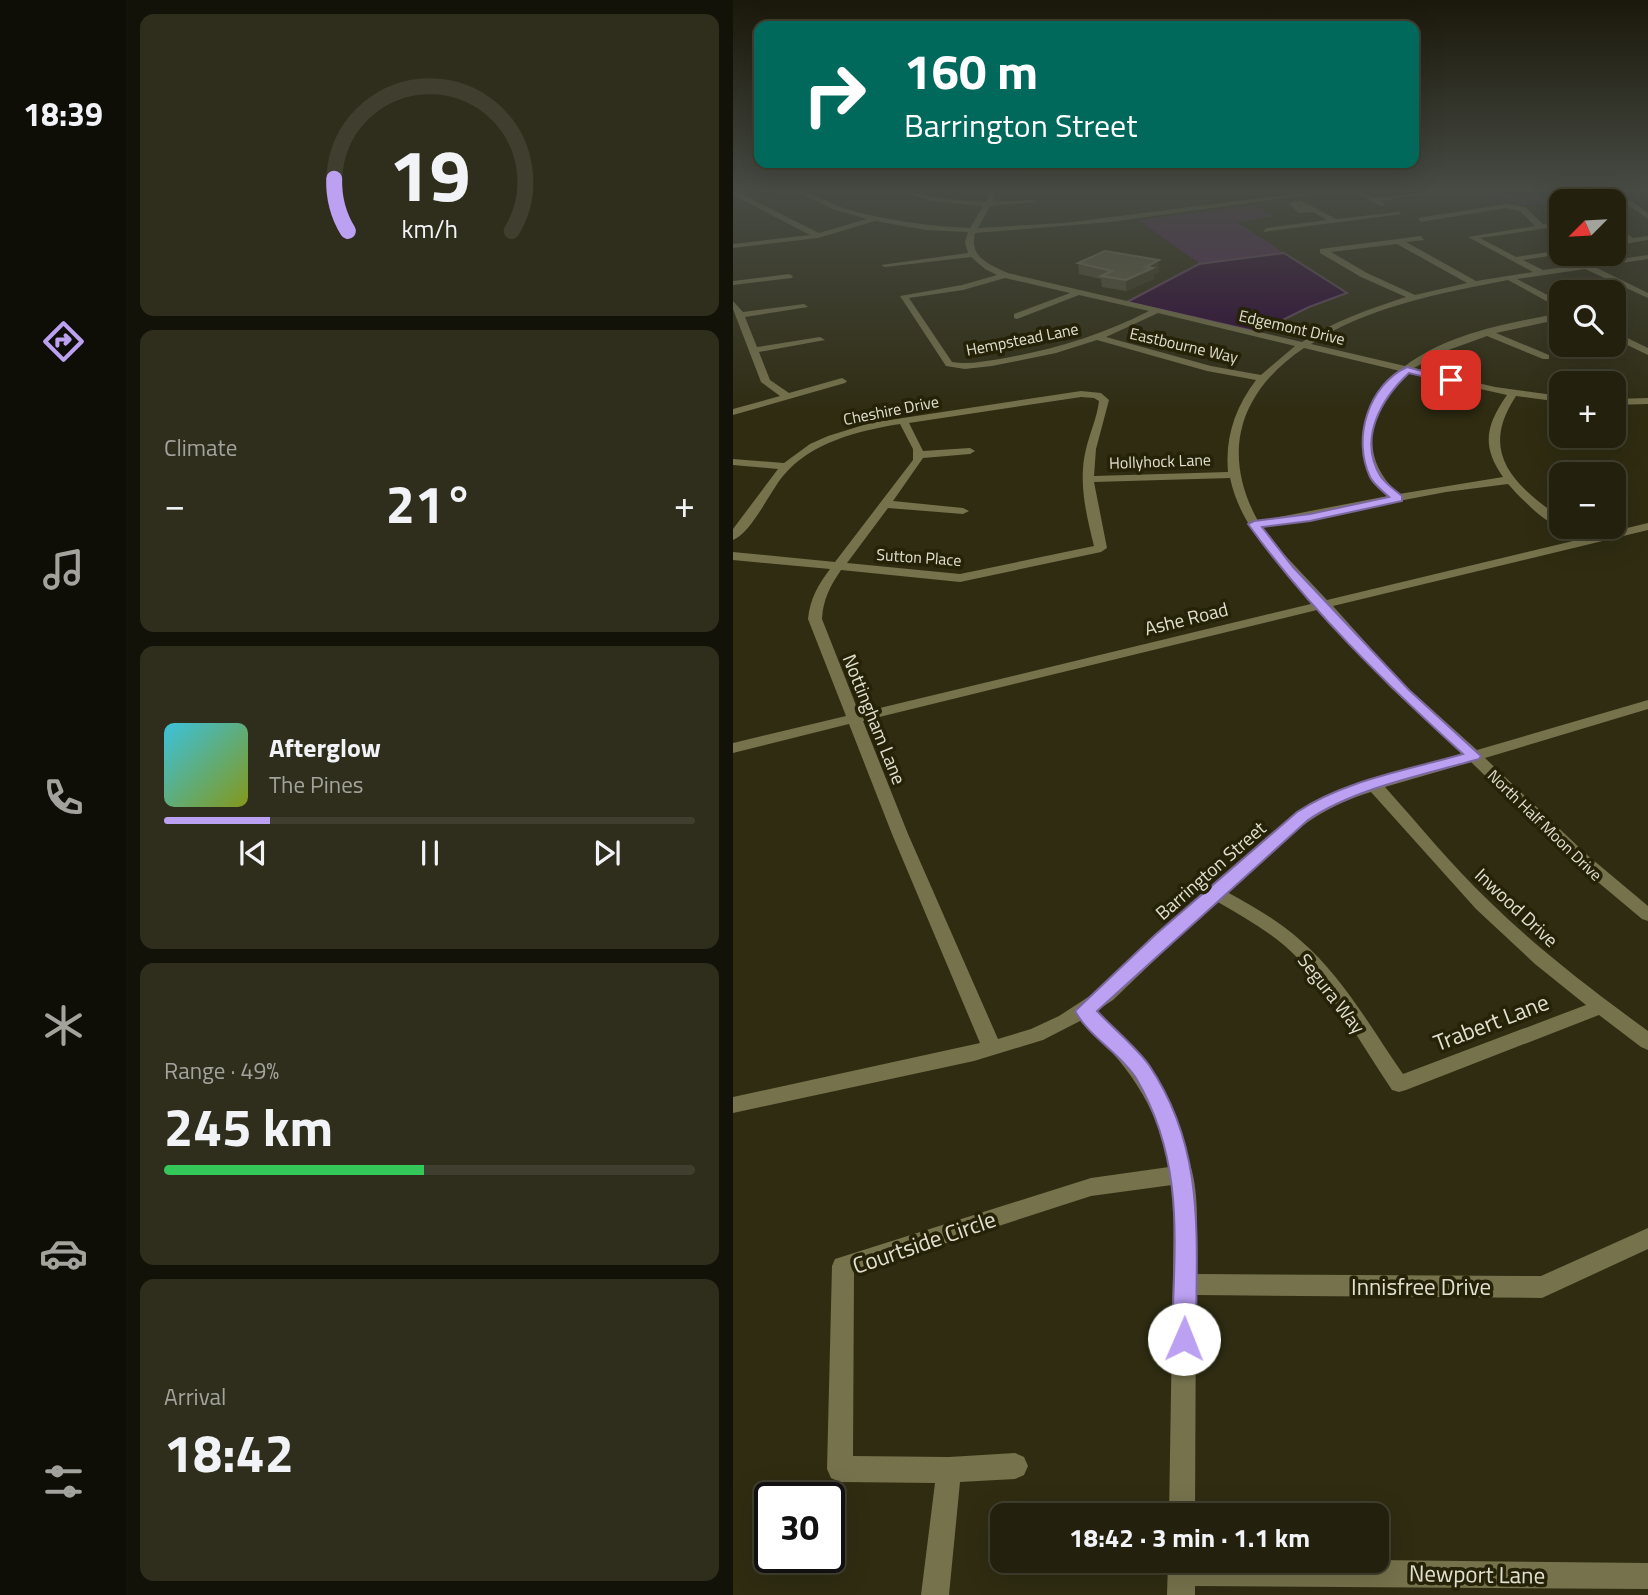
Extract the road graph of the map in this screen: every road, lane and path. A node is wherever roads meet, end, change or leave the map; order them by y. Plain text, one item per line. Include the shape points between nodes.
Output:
1 (890, 264) edge
2 (983, 264) edge
3 (1346, 264) edge
4 (1440, 264) edge
5 (1526, 264) edge
6 (1603, 264) edge
7 (885, 265) dead end
8 (1588, 267) junction
9 (1544, 274) junction
10 (1005, 275) junction
11 (789, 276) dead end
12 (1511, 279) junction
13 (733, 283) edge
14 (1477, 285) junction
15 (1077, 293) junction
16 (1648, 296) edge
17 (1414, 298) junction
18 (1549, 300) edge
19 (733, 304) edge
20 (804, 307) dead end
21 (1156, 311) junction
22 (740, 315) junction
23 (1017, 316) dead end
24 (1549, 319) edge
25 (1486, 332) junction
26 (1099, 338) junction
27 (820, 341) dead end
28 (1626, 341) edge
29 (1301, 345) junction
30 (753, 350) junction
31 (1648, 352) edge
32 (1546, 357) dead end
33 (1407, 370) junction
34 (1262, 378) junction
35 (842, 381) dead end
36 (1513, 393) junction
37 (787, 396) junction
38 (1549, 398) edge
39 (1648, 401) edge
40 (1626, 402) edge
41 (733, 412) edge
42 (903, 422) junction
43 (970, 451) dead end
44 (919, 455) junction
45 (733, 462) edge
46 (786, 466) junction
47 (1234, 475) junction
48 (1088, 479) junction
49 (1511, 480) junction
50 (1397, 498) junction
51 (886, 504) junction
52 (963, 511) dead end
53 (1549, 514) edge
54 (1254, 524) junction
55 (1648, 526) edge
56 (733, 536) edge
57 (1581, 539) edge
58 (1584, 541) junction
59 (733, 556) edge
60 (838, 566) junction
61 (1323, 604) junction
62 (1648, 704) edge
63 (855, 719) junction
64 (733, 748) edge
65 (1474, 756) junction
66 (1374, 785) junction
67 (1217, 894) junction
68 (1648, 915) edge
69 (1600, 1007) junction
70 (1085, 1011) junction
71 (1648, 1042) edge
72 (993, 1048) junction
73 (1399, 1084) joint
74 (733, 1105) edge
75 (1183, 1174) junction
76 (1648, 1238) edge
77 (1185, 1284) junction
78 (1015, 1466) dead end
79 (949, 1470) junction
80 (1182, 1503) edge
81 (1181, 1576) edge
82 (1648, 1576) edge
83 (935, 1595) edge

1 - 7 street
2 - 10 street, Edgemont Drive
3 - 17 street
4 - 14 street
5 - 9 street
6 - 8 street, North Half Moon Drive
8 - 9 street, North Half Moon Drive
8 - 16 street
9 - 12 street, North Half Moon Drive
10 - 15 street, Edgemont Drive
10 - 26 street, Hempstead Lane via 904,296 949,364 962,367 1015,359
11 - 13 street
12 - 14 street, North Half Moon Drive
12 - 18 street
14 - 17 street, North Half Moon Drive
15 - 21 street, Edgemont Drive
15 - 23 street
17 - 29 street, North Half Moon Drive via 1348,320
19 - 22 street
20 - 22 street
21 - 26 street, Hempstead Lane
21 - 29 street, Edgemont Drive
22 - 30 street
24 - 25 street
25 - 32 street
25 - 33 street via 1446,347
26 - 34 street, Eastbourne Way via 1210,369
27 - 30 street
28 - 31 street
29 - 33 street, Edgemont Drive
29 - 34 street, North Half Moon Drive
30 - 37 street via 766,382
33 - 36 street, Edgemont Drive
33 - 50 street via 1379,398 1367,432 1376,478
34 - 47 street, North Half Moon Drive via 1236,424
35 - 37 street
36 - 38 street, Edgemont Drive
36 - 49 street via 1494,431 1496,452
37 - 41 street
39 - 40 street
42 - 44 street
42 - 46 street, Cheshire Drive via 832,438
42 - 48 street, Cheshire Drive via 1097,395 1104,403 1090,451
43 - 44 street
44 - 51 street, Nottingham Lane
45 - 46 street
46 - 56 street, Cheshire Drive
47 - 48 street, Hollyhock Lane
47 - 54 street, North Half Moon Drive
48 - 60 street, Sutton Place via 1101,548 960,578
49 - 50 street
49 - 53 street
50 - 54 street
51 - 52 street
51 - 60 street, Nottingham Lane
54 - 61 street, North Half Moon Drive via 1289,570
55 - 58 street, Ashe Road
57 - 58 street
58 - 61 street, Ashe Road
59 - 60 street, Sutton Place
60 - 63 street, Nottingham Lane via 819,595 815,619
61 - 63 street, Ashe Road
61 - 65 street, North Half Moon Drive via 1404,693
62 - 65 street, Barrington Street
63 - 64 street, Ashe Road
63 - 72 street, Nottingham Lane
65 - 66 street, Barrington Street
65 - 68 street, North Half Moon Drive via 1554,836
66 - 67 street, Barrington Street via 1334,798 1302,816
66 - 69 street, Inwood Drive via 1482,905
67 - 70 street, Barrington Street
67 - 73 street, Segura Way via 1257,917 1302,952
69 - 71 street, Inwood Drive
69 - 73 street, Trabert Lane
70 - 72 street, Barrington Street via 1036,1035
70 - 75 street via 1123,1048 1155,1092 1169,1121
72 - 74 street, Barrington Street
75 - 77 street
75 - 79 street, Courtside Circle via 1091,1187 843,1266 840,1469
76 - 77 street, Innisfree Drive via 1542,1287
77 - 80 street
78 - 79 street, Courtside Circle
79 - 83 street
81 - 82 street, Newport Lane

